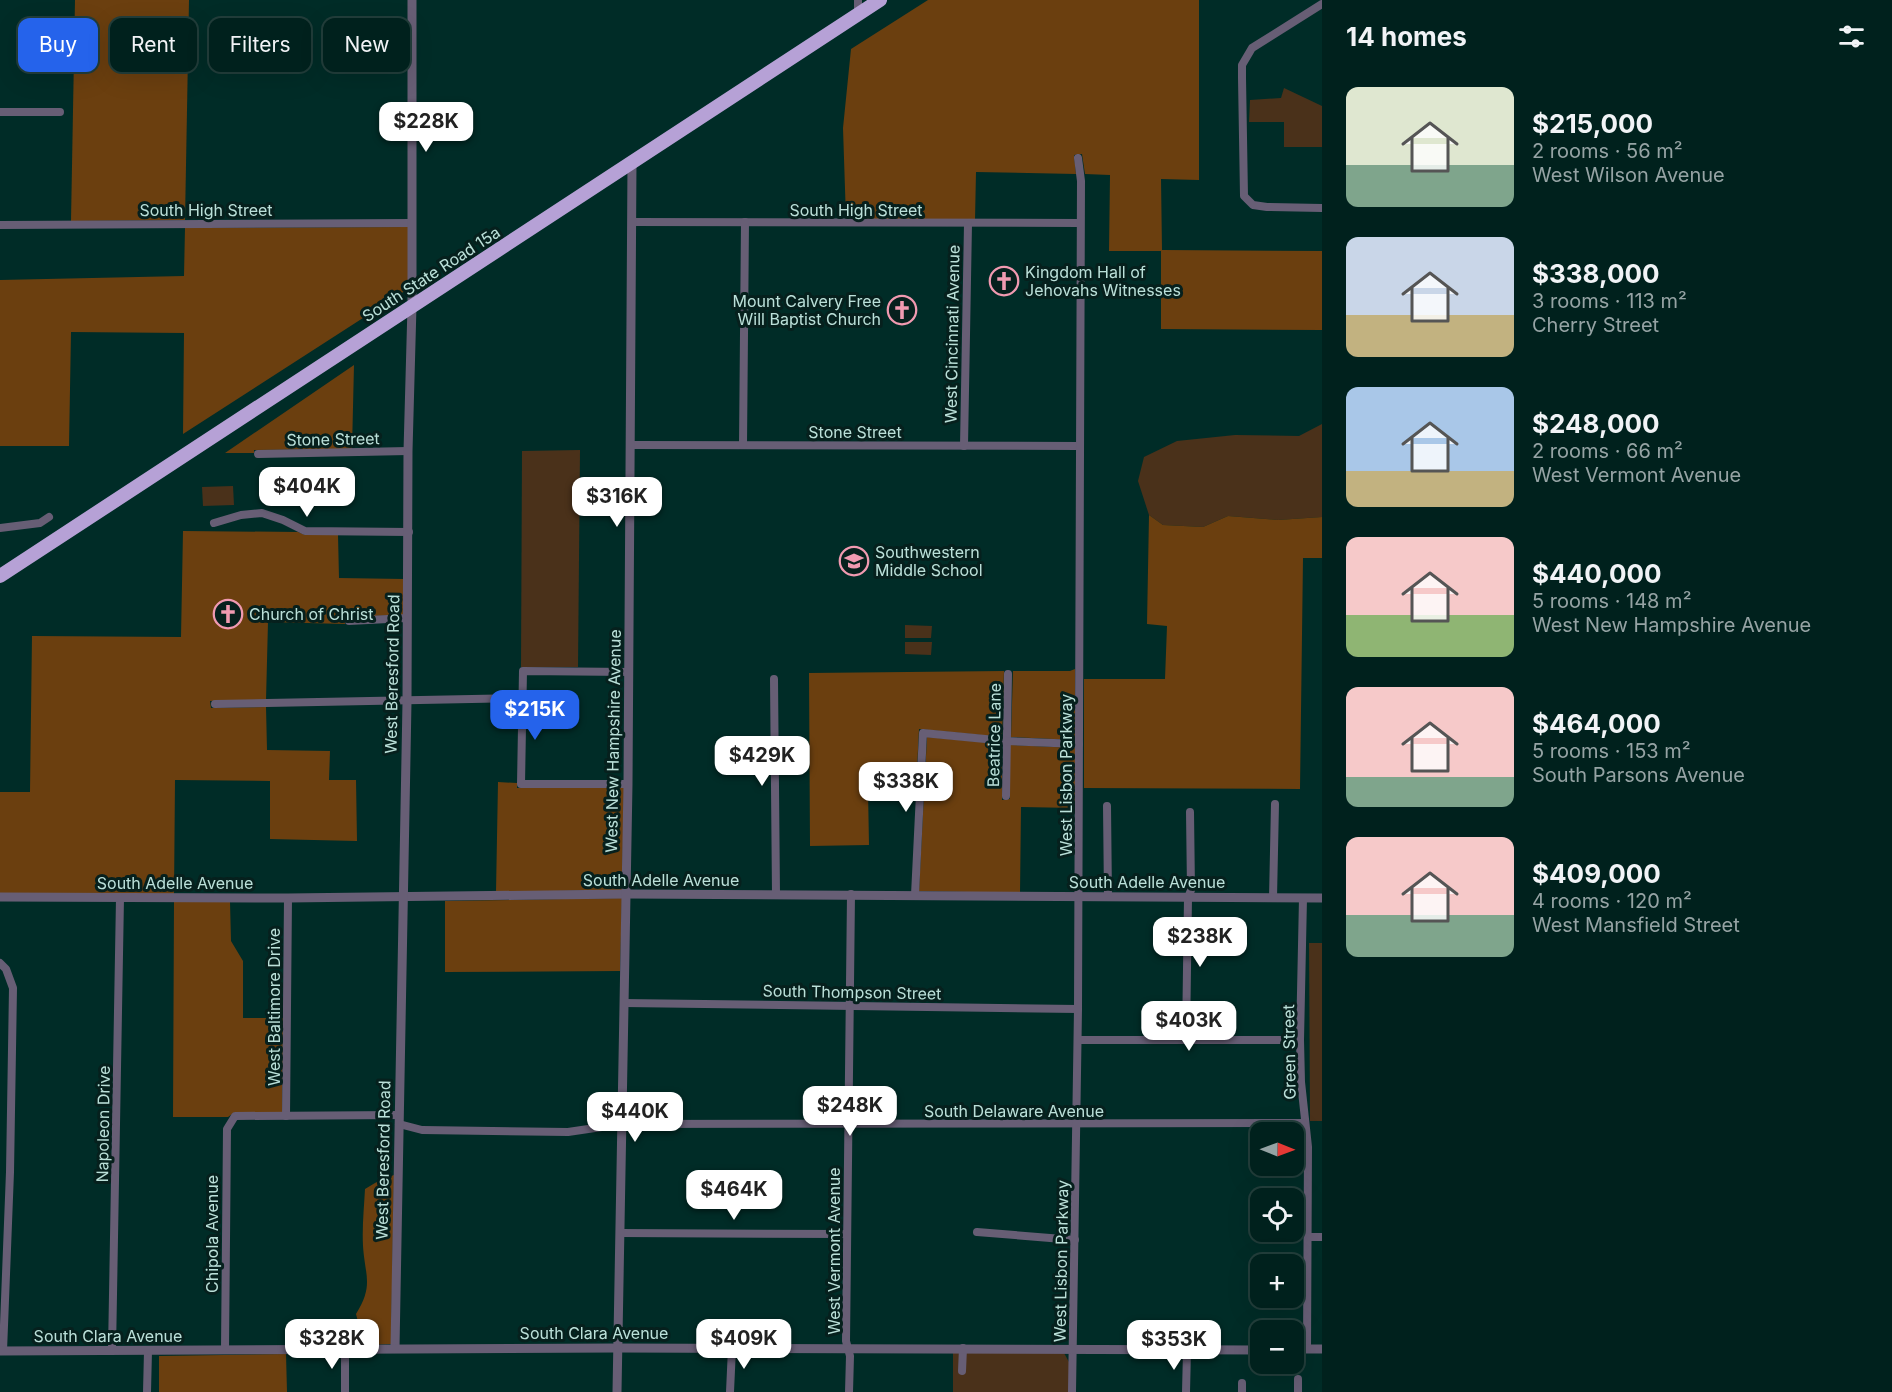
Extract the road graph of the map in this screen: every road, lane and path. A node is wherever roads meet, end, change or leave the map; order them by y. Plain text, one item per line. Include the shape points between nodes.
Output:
1 (412, 0) edge
2 (858, 0) edge
3 (880, 0) edge
4 (1322, 4) edge
5 (858, 15) junction
6 (0, 112) edge
7 (60, 112) dead end
8 (1078, 158) dead end
9 (632, 162) junction
10 (1322, 208) edge
11 (632, 222) junction
12 (745, 222) junction
13 (412, 223) junction
14 (1080, 223) junction
15 (968, 224) junction
16 (0, 225) edge
17 (412, 306) junction
18 (631, 445) junction
19 (742, 445) junction
20 (964, 446) junction
21 (1079, 446) junction
22 (408, 452) junction
23 (258, 454) dead end
24 (49, 517) dead end
25 (214, 523) dead end
26 (0, 528) edge
27 (409, 532) junction
28 (0, 576) edge
29 (408, 618) junction
30 (350, 621) dead end
31 (629, 672) junction
32 (1008, 674) dead end
33 (774, 679) dead end
34 (523, 698) junction
35 (407, 702) junction
36 (215, 704) dead end
37 (1006, 741) junction
38 (1080, 744) junction
39 (628, 784) junction
40 (1006, 796) dead end
41 (1275, 804) dead end
42 (1107, 806) dead end
43 (1190, 812) dead end
44 (626, 894) junction
45 (776, 894) junction
46 (851, 894) junction
47 (915, 895) junction
48 (0, 897) edge
49 (1078, 897) junction
50 (1108, 897) junction
51 (120, 898) junction
52 (288, 898) junction
53 (404, 898) junction
54 (1188, 898) junction
55 (1273, 898) junction
56 (1303, 898) junction
57 (1322, 898) edge
58 (0, 963) edge
59 (624, 1003) junction
60 (850, 1005) junction
61 (1078, 1009) junction
62 (1186, 1039) junction
63 (1078, 1040) junction
64 (1300, 1040) junction
65 (286, 1116) junction
66 (231, 1120) joint
67 (399, 1120) junction
68 (1305, 1123) junction
69 (622, 1124) junction
70 (849, 1124) junction
71 (1077, 1125) junction
72 (976, 1232) dead end
73 (620, 1233) junction
74 (848, 1234) junction
75 (1308, 1237) junction
76 (1322, 1237) edge
77 (1075, 1240) junction
78 (345, 1348) junction
79 (396, 1348) junction
80 (618, 1348) junction
81 (732, 1348) junction
82 (848, 1348) junction
83 (963, 1348) junction
84 (1072, 1349) junction
85 (1307, 1349) joint
86 (1322, 1349) edge
87 (225, 1350) junction
88 (1250, 1350) edge
89 (2, 1351) edge
90 (112, 1351) junction
91 (148, 1351) junction
92 (1187, 1351) junction
93 (962, 1371) dead end
94 (1298, 1379) dead end
95 (147, 1392) edge
96 (345, 1392) edge
97 (617, 1392) edge
98 (730, 1392) edge
99 (849, 1392) edge
100 (1072, 1392) edge
101 (1186, 1392) edge
102 (1298, 1392) edge

1 - 13 street, West Beresford Road
2 - 5 street
3 - 5 highway, South State Road 15a
4 - 10 street via 1252,48 1242,65 1244,196 1252,205
5 - 9 highway, South State Road 15a
6 - 7 street
8 - 14 street, West Lisbon Parkway
9 - 11 street, West New Hampshire Avenue
9 - 17 highway, South State Road 15a
11 - 12 street, South High Street
11 - 18 street, West New Hampshire Avenue
12 - 15 street, South High Street
12 - 19 street
13 - 16 street, South High Street
13 - 17 street, West Beresford Road
14 - 15 street, South High Street
14 - 21 street, West Lisbon Parkway
15 - 20 street, West Cincinnati Avenue
17 - 22 street, West Beresford Road
17 - 28 highway, South State Road 15a
18 - 19 street, Stone Street
18 - 31 street, West New Hampshire Avenue
19 - 20 street, Stone Street
20 - 21 street, Stone Street
21 - 38 street, West Lisbon Parkway
22 - 23 street, Stone Street
22 - 27 street, West Beresford Road
24 - 26 street via 40,523
25 - 27 street via 262,513 305,531
27 - 29 street, West Beresford Road
29 - 30 street
29 - 35 street, West Beresford Road
31 - 34 street via 523,671
31 - 39 street, West New Hampshire Avenue
32 - 37 street, Beatrice Lane
33 - 45 street
34 - 35 street
34 - 39 street via 521,784
35 - 36 street
35 - 53 street, West Beresford Road
37 - 38 street
37 - 40 street, Beatrice Lane
37 - 47 street via 923,733
38 - 49 street, West Lisbon Parkway
39 - 44 street, West New Hampshire Avenue
41 - 55 street
42 - 50 street
43 - 54 street
44 - 45 street, South Adelle Avenue
44 - 53 street, South Adelle Avenue
44 - 59 street, West New Hampshire Avenue
45 - 46 street, South Adelle Avenue
46 - 47 street, South Adelle Avenue
46 - 60 street, West Vermont Avenue
47 - 49 street, South Adelle Avenue
48 - 51 street, South Adelle Avenue
49 - 50 street, South Adelle Avenue
49 - 61 street, West Lisbon Parkway
50 - 54 street, South Adelle Avenue
51 - 52 street, South Adelle Avenue
51 - 90 street, Napoleon Drive
52 - 53 street, South Adelle Avenue
52 - 65 street, West Baltimore Drive
53 - 67 street, West Beresford Road
54 - 55 street, South Adelle Avenue
54 - 62 street
55 - 56 street, South Adelle Avenue
56 - 57 street, South Adelle Avenue
56 - 64 street, Green Street
58 - 89 street via 13,987
59 - 60 street, South Thompson Street
59 - 69 street, West New Hampshire Avenue
60 - 61 street, South Thompson Street
60 - 70 street, West Vermont Avenue
61 - 63 street, West Lisbon Parkway
62 - 63 street
62 - 64 street
63 - 71 street, West Lisbon Parkway
64 - 68 street, Green Street
65 - 66 street, South Delaware Avenue via 235,1116
65 - 67 street, South Delaware Avenue
66 - 87 street, Chipola Avenue via 227,1129
67 - 69 street, South Delaware Avenue via 422,1130 568,1132
67 - 79 street, West Beresford Road
68 - 71 street, South Delaware Avenue
68 - 75 street, Green Street
69 - 70 street, South Delaware Avenue
69 - 73 street, West New Hampshire Avenue
70 - 71 street, South Delaware Avenue
70 - 74 street, West Vermont Avenue
71 - 77 street, West Lisbon Parkway
72 - 77 street
73 - 74 street
73 - 80 street, West New Hampshire Avenue
74 - 82 street, West Vermont Avenue
75 - 76 street
75 - 85 street, Green Street
77 - 84 street, West Lisbon Parkway
78 - 79 street, South Clara Avenue
78 - 87 street, South Clara Avenue
78 - 96 street
79 - 80 street, South Clara Avenue
80 - 81 street, South Clara Avenue
80 - 97 street, West New Hampshire Avenue
81 - 82 street, South Clara Avenue
81 - 98 street
82 - 83 street, South Clara Avenue
82 - 99 street, West Vermont Avenue
83 - 84 street, South Clara Avenue
83 - 93 street
84 - 92 street, South Clara Avenue
84 - 100 street, West Lisbon Parkway
85 - 86 street
87 - 91 street, South Clara Avenue
88 - 92 street, South Clara Avenue
89 - 90 street, South Clara Avenue
90 - 91 street, South Clara Avenue
91 - 95 street
92 - 101 street
94 - 102 street

